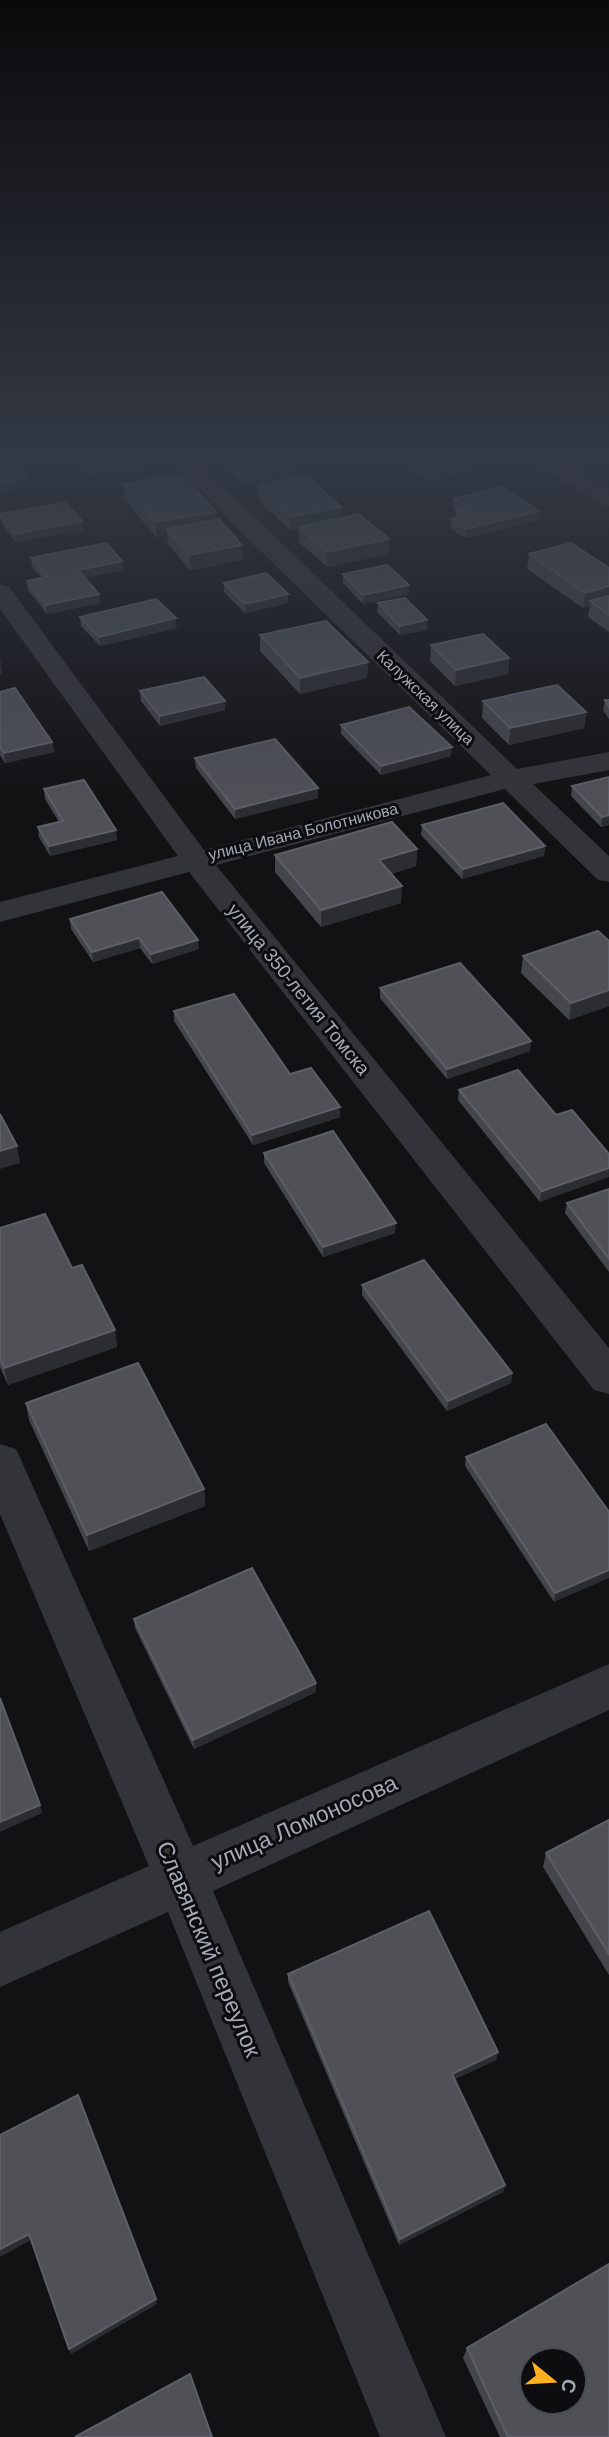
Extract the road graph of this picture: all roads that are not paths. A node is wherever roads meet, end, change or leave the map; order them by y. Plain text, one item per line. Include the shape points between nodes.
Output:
1 (298, 575) edge
2 (0, 592) edge
3 (609, 761) edge
4 (510, 779) junction
5 (195, 859) junction
6 (609, 873) edge
7 (0, 912) edge
8 (609, 1378) edge
9 (0, 1462) edge
10 (609, 1686) edge
11 (180, 1877) junction
12 (0, 1960) edge
13 (413, 2437) edge

1 - 4 street, Калужская улица
2 - 5 street, улица 350-летия Томска
3 - 4 street, улица Ивана Болотникова
4 - 5 street, улица Ивана Болотникова
4 - 6 street, Калужская улица
5 - 7 street, улица Ивана Болотникова
5 - 8 street, улица 350-летия Томска
9 - 11 street, Славянский переулок
10 - 11 street, улица Ломоносова
11 - 12 street, улица Ломоносова
11 - 13 street, Славянский переулок

